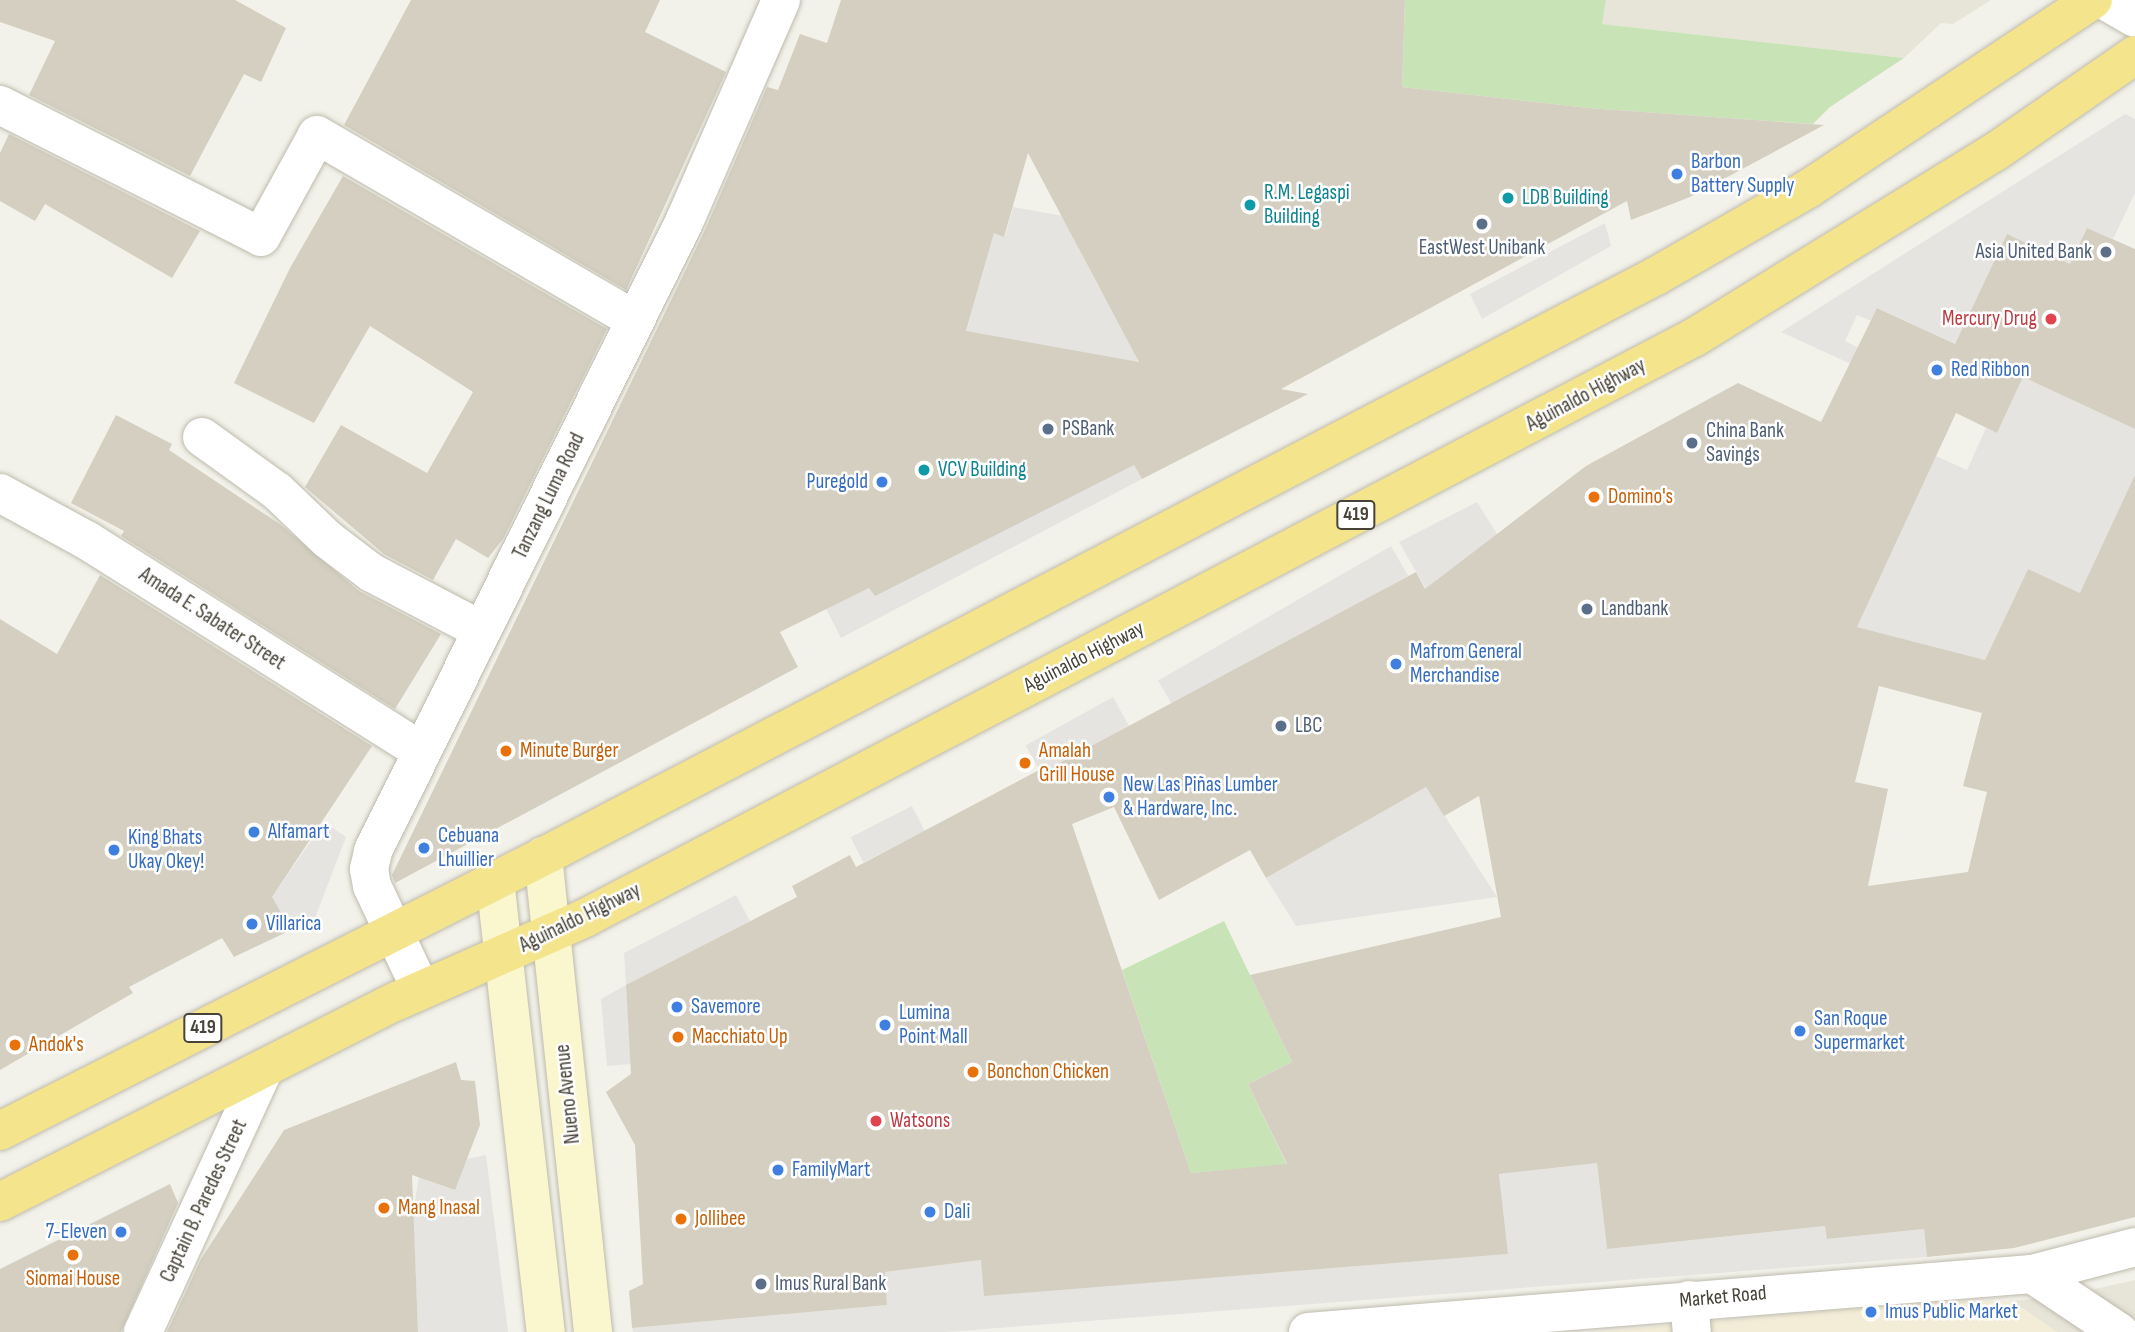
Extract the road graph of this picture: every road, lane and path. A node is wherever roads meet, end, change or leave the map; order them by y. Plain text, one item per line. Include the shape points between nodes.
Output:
1 (781, 0) edge
2 (2093, 0) edge
3 (2104, 0) edge
4 (2135, 18) edge
5 (2135, 55) edge
6 (0, 104) edge
7 (635, 320) junction
8 (202, 437) dead end
9 (0, 493) edge
10 (481, 630) junction
11 (421, 751) junction
12 (543, 856) junction
13 (495, 880) junction
14 (394, 932) junction
15 (552, 933) junction
16 (504, 954) junction
17 (421, 990) junction
18 (264, 1069) junction
19 (4, 1120) edge
20 (0, 1202) edge
21 (2135, 1247) edge
22 (2032, 1274) junction
23 (1690, 1316) edge
24 (143, 1332) edge
25 (546, 1332) edge
26 (593, 1332) edge
27 (1308, 1332) edge
28 (2119, 1332) edge

1 - 7 street, Tanzang Luma Road via 732,118
2 - 12 highway, 419 via 1808,189 1656,276
3 - 4 street
5 - 15 highway, Aguinaldo Highway / 419 via 1995,152 1695,337
6 - 7 street via 261,237 317,135
7 - 10 street, Tanzang Luma Road
8 - 10 street via 277,491 327,539 372,573
9 - 11 street, Amada E. Sabater Street via 88,541
10 - 11 street, Tanzang Luma Road
11 - 14 street, Tanzang Luma Road via 369,869
12 - 13 highway, 419
12 - 15 main road, Nueno Avenue
13 - 14 highway, 419
13 - 16 main road
14 - 17 street, Tanzang Luma Road
14 - 19 highway, 419
15 - 16 highway, Aguinaldo Highway / 419
15 - 26 main road, Nueno Avenue
16 - 17 highway, Aguinaldo Highway / 419
16 - 25 main road
17 - 18 highway, Aguinaldo Highway / 419
18 - 20 highway, Aguinaldo Highway / 419
18 - 24 street, Captain B. Paredes Street
21 - 22 street, Market Road
22 - 23 street, Market Road via 1912,1281
22 - 28 street
23 - 27 street, Market Road

